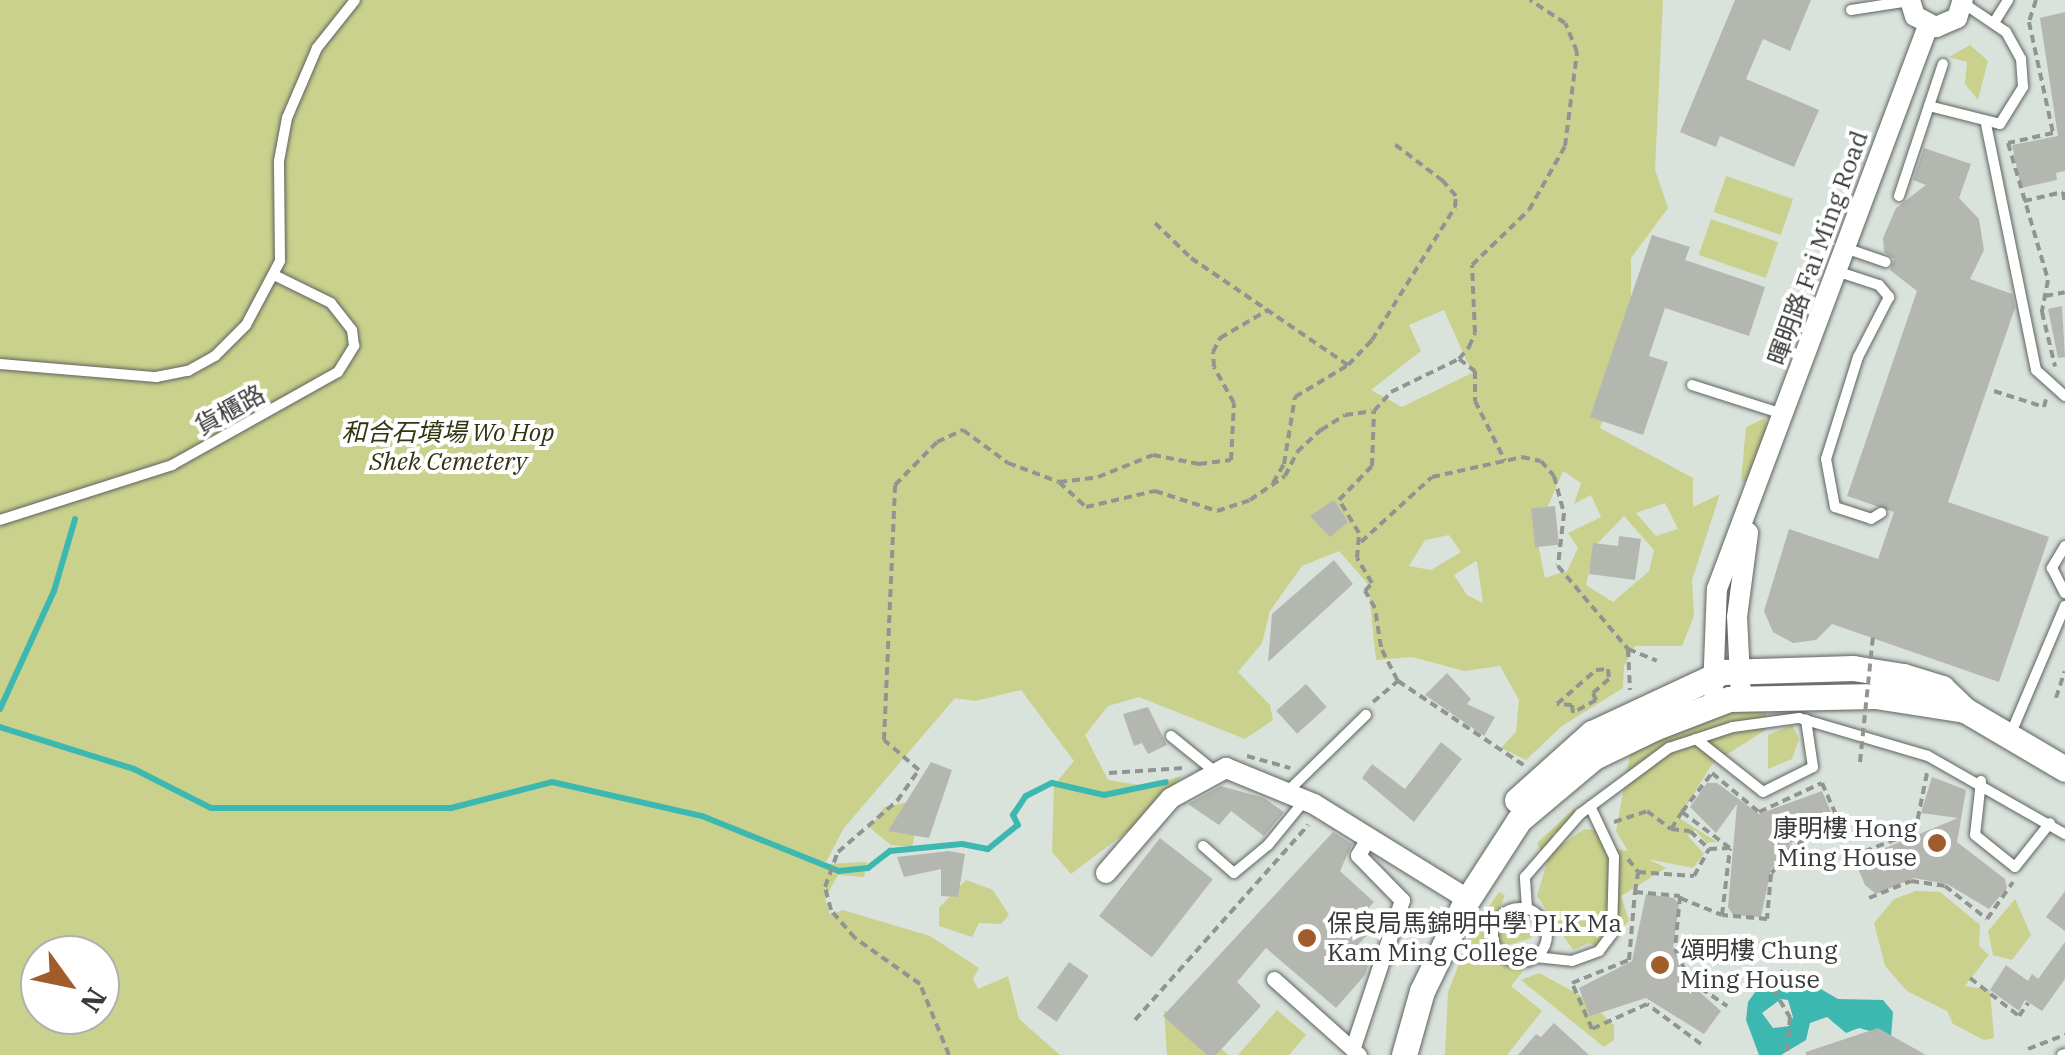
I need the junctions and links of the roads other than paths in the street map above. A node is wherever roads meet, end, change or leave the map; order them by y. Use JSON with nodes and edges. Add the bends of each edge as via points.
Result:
{"nodes":[{"id":1,"x":355,"y":0,"type":"edge"},
{"id":2,"x":2008,"y":0,"type":"edge"},
{"id":3,"x":1910,"y":1,"type":"edge"},
{"id":4,"x":1963,"y":2,"type":"edge"},
{"id":5,"x":1851,"y":10,"type":"dead end"},
{"id":6,"x":1996,"y":21,"type":"junction"},
{"id":7,"x":1928,"y":26,"type":"junction"},
{"id":8,"x":1943,"y":64,"type":"dead end"},
{"id":9,"x":1929,"y":106,"type":"junction"},
{"id":10,"x":1986,"y":124,"type":"junction"},
{"id":11,"x":1899,"y":196,"type":"dead end"},
{"id":12,"x":1844,"y":248,"type":"junction"},
{"id":13,"x":1886,"y":262,"type":"dead end"},
{"id":14,"x":1836,"y":271,"type":"junction"},
{"id":15,"x":274,"y":274,"type":"junction"},
{"id":16,"x":0,"y":364,"type":"edge"},
{"id":17,"x":1692,"y":385,"type":"dead end"},
{"id":18,"x":2065,"y":396,"type":"edge"},
{"id":19,"x":1784,"y":414,"type":"junction"},
{"id":20,"x":1756,"y":487,"type":"junction"},
{"id":21,"x":1880,"y":512,"type":"dead end"},
{"id":22,"x":0,"y":520,"type":"edge"},
{"id":23,"x":2065,"y":546,"type":"edge"},
{"id":24,"x":2065,"y":592,"type":"edge"},
{"id":25,"x":2065,"y":606,"type":"edge"},
{"id":26,"x":1739,"y":670,"type":"junction"},
{"id":27,"x":1713,"y":675,"type":"junction"},
{"id":28,"x":1742,"y":698,"type":"junction"},
{"id":29,"x":1713,"y":703,"type":"junction"},
{"id":30,"x":1965,"y":710,"type":"junction"},
{"id":31,"x":1364,"y":713,"type":"road end"},
{"id":32,"x":1806,"y":720,"type":"junction"},
{"id":33,"x":2012,"y":733,"type":"junction"},
{"id":34,"x":1171,"y":736,"type":"dead end"},
{"id":35,"x":1696,"y":739,"type":"junction"},
{"id":36,"x":2065,"y":769,"type":"edge"},
{"id":37,"x":1214,"y":772,"type":"junction"},
{"id":38,"x":1981,"y":780,"type":"junction"},
{"id":39,"x":1297,"y":795,"type":"junction"},
{"id":40,"x":1590,"y":806,"type":"junction"},
{"id":41,"x":2050,"y":823,"type":"junction"},
{"id":42,"x":2065,"y":834,"type":"edge"},
{"id":43,"x":1369,"y":837,"type":"junction"},
{"id":44,"x":1203,"y":846,"type":"dead end"},
{"id":45,"x":1106,"y":873,"type":"dead end"},
{"id":46,"x":1461,"y":895,"type":"junction"},
{"id":47,"x":1527,"y":908,"type":"junction"},
{"id":48,"x":1535,"y":957,"type":"junction"},
{"id":49,"x":1274,"y":979,"type":"dead end"},
{"id":50,"x":1356,"y":1049,"type":"edge"},
{"id":51,"x":1401,"y":1055,"type":"edge"}],
"edges":[{"from":1,"to":15,"type":"lane","via":[[317,48],[286,118]]},
{"from":2,"to":6,"type":"lane"},
{"from":3,"to":5,"type":"lane"},
{"from":3,"to":7,"type":"street"},
{"from":4,"to":6,"type":"lane"},
{"from":4,"to":7,"type":"street","via":[[1951,23]]},
{"from":6,"to":10,"type":"lane","via":[[2021,58],[2024,87],[2006,120]]},
{"from":7,"to":12,"type":"street","name":"暉明路 Fai Ming Road"},
{"from":8,"to":9,"type":"lane"},
{"from":9,"to":10,"type":"lane"},
{"from":9,"to":11,"type":"lane"},
{"from":10,"to":18,"type":"lane","via":[[2036,370]]},
{"from":12,"to":13,"type":"lane"},
{"from":12,"to":14,"type":"street","name":"暉明路 Fai Ming Road"},
{"from":14,"to":19,"type":"street","name":"暉明路 Fai Ming Road"},
{"from":14,"to":21,"type":"lane","via":[[1879,285],[1890,297],[1858,357],[1826,459],[1836,507],[1872,519]]},
{"from":15,"to":16,"type":"lane","via":[[246,325],[188,371],[156,376]]},
{"from":15,"to":22,"type":"lane","name":"貨櫃路","via":[[332,304],[344,318],[354,346],[338,372],[172,466]]},
{"from":17,"to":19,"type":"lane"},
{"from":19,"to":20,"type":"street","name":"暉明路 Fai Ming Road"},
{"from":20,"to":26,"type":"street","name":"暉明路 Fai Ming Road","via":[[1737,617]]},
{"from":20,"to":27,"type":"street","name":"暉明路 Fai Ming Road","via":[[1717,590]]},
{"from":23,"to":24,"type":"lane","via":[[2052,568]]},
{"from":25,"to":33,"type":"lane"},
{"from":26,"to":27,"type":"street"},
{"from":26,"to":28,"type":"street","name":"暉明路 Fai Ming Road"},
{"from":26,"to":30,"type":"street","via":[[1853,668],[1903,676],[1942,688]]},
{"from":27,"to":29,"type":"street","name":"暉明路 Fai Ming Road"},
{"from":27,"to":46,"type":"street","via":[[1626,714],[1550,766],[1490,836]]},
{"from":28,"to":29,"type":"street"},
{"from":28,"to":30,"type":"street","via":[[1833,693]]},
{"from":29,"to":46,"type":"street","via":[[1594,757],[1566,778],[1519,820]]},
{"from":30,"to":33,"type":"street"},
{"from":31,"to":39,"type":"lane"},
{"from":32,"to":35,"type":"lane","via":[[1733,727]]},
{"from":32,"to":35,"type":"lane","via":[[1813,767],[1763,792]]},
{"from":32,"to":38,"type":"lane","via":[[1928,756]]},
{"from":33,"to":36,"type":"street"},
{"from":34,"to":37,"type":"lane"},
{"from":35,"to":40,"type":"lane","via":[[1658,755]]},
{"from":37,"to":39,"type":"street","via":[[1248,772]]},
{"from":37,"to":45,"type":"street","via":[[1171,798]]},
{"from":38,"to":41,"type":"lane"},
{"from":38,"to":41,"type":"lane","via":[[1974,835],[2016,867]]},
{"from":39,"to":43,"type":"street"},
{"from":39,"to":44,"type":"lane","via":[[1268,846],[1234,872]]},
{"from":40,"to":47,"type":"lane","via":[[1525,877]]},
{"from":40,"to":48,"type":"lane","via":[[1614,857],[1612,934],[1599,951],[1572,961]]},
{"from":41,"to":42,"type":"lane"},
{"from":43,"to":46,"type":"street"},
{"from":43,"to":50,"type":"street","via":[[1358,854],[1402,900]]},
{"from":46,"to":51,"type":"street"},
{"from":47,"to":48,"type":"lane","via":[[1546,927],[1545,946]]},
{"from":47,"to":48,"type":"lane","via":[[1502,913],[1492,937],[1505,958]]},
{"from":49,"to":50,"type":"street"}]}
